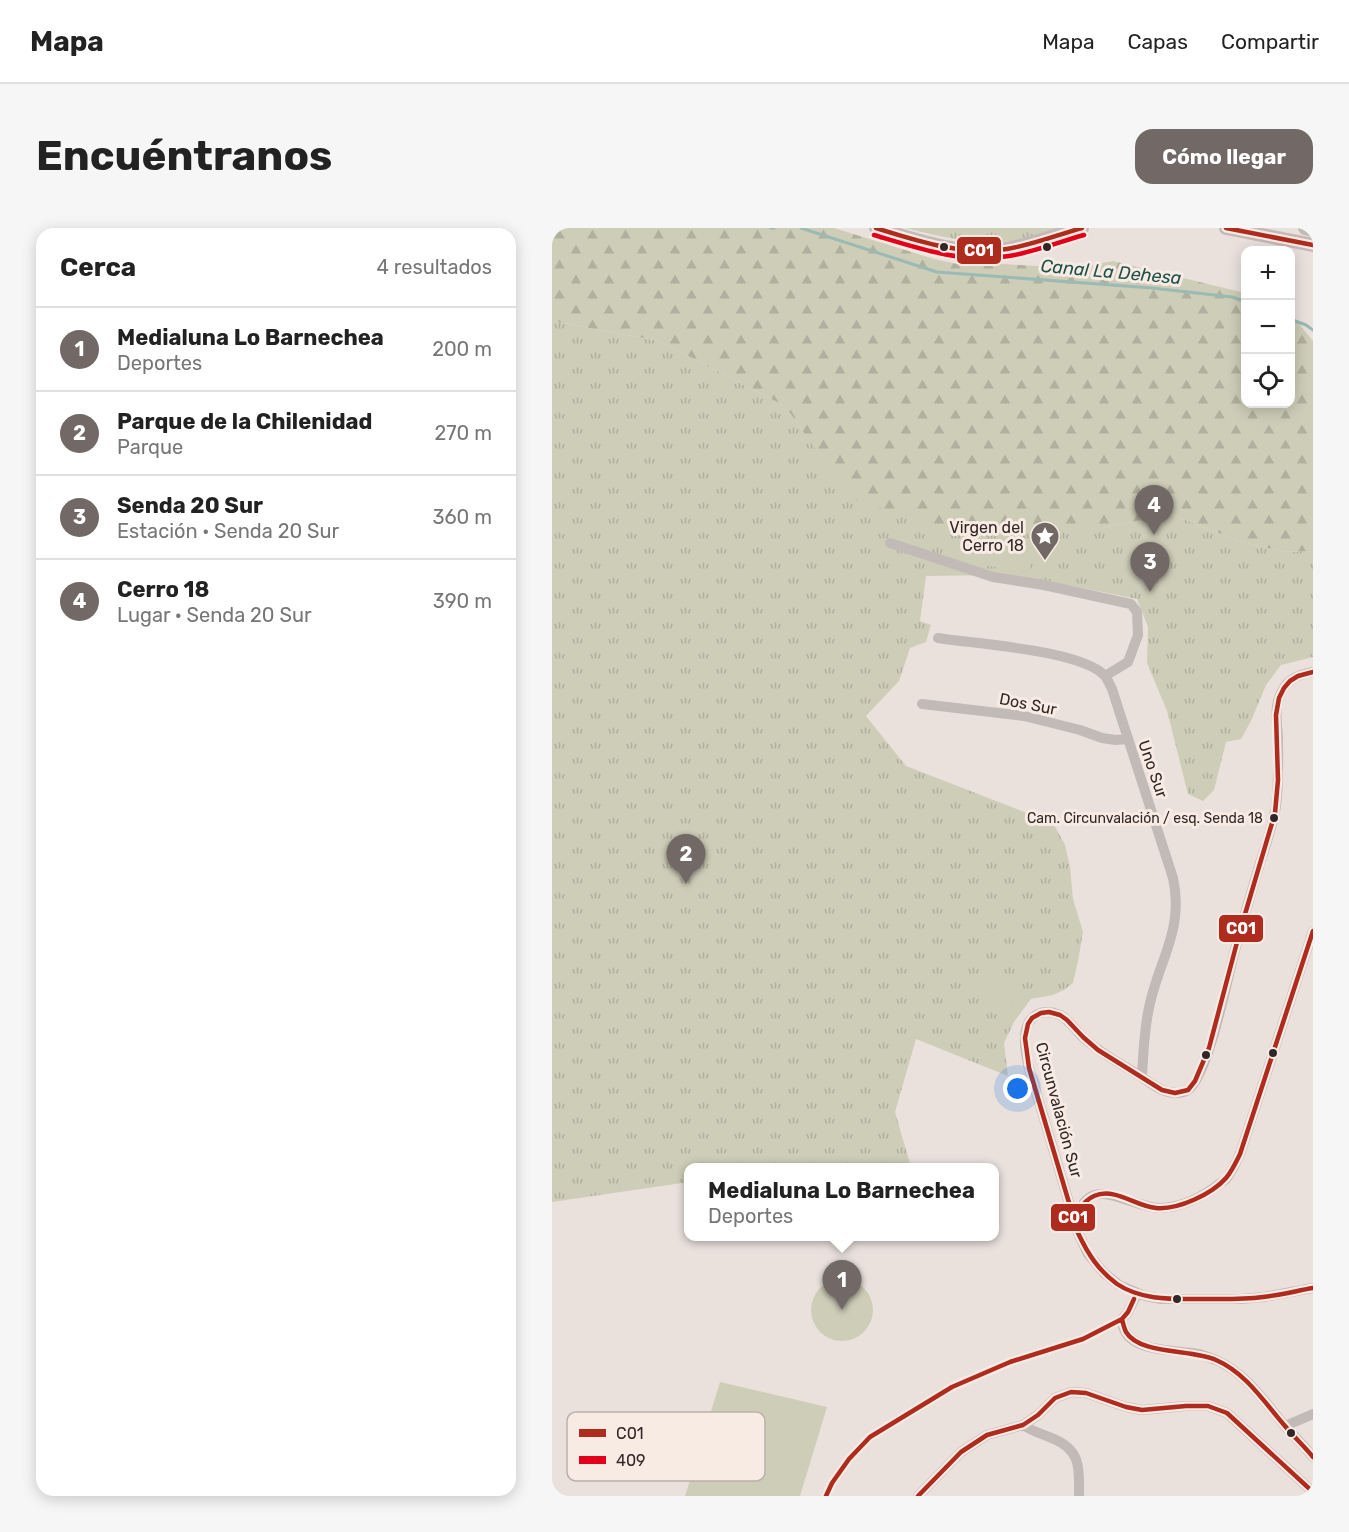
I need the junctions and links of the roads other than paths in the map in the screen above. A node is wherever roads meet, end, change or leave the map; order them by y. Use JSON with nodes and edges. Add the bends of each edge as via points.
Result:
{"nodes":[{"id":1,"x":876,"y":228,"type":"edge"},
{"id":2,"x":1082,"y":228,"type":"edge"},
{"id":3,"x":1228,"y":228,"type":"edge"},
{"id":4,"x":1305,"y":228,"type":"edge"},
{"id":5,"x":1313,"y":230,"type":"edge"},
{"id":6,"x":1313,"y":245,"type":"edge"},
{"id":7,"x":890,"y":543,"type":"dead end"},
{"id":8,"x":938,"y":638,"type":"dead end"},
{"id":9,"x":1313,"y":672,"type":"edge"},
{"id":10,"x":1105,"y":676,"type":"junction"},
{"id":11,"x":922,"y":704,"type":"dead end"},
{"id":12,"x":1127,"y":739,"type":"junction"},
{"id":13,"x":1313,"y":931,"type":"edge"},
{"id":14,"x":1142,"y":1077,"type":"junction"},
{"id":15,"x":1076,"y":1226,"type":"junction"},
{"id":16,"x":1313,"y":1288,"type":"edge"},
{"id":17,"x":1137,"y":1294,"type":"junction"},
{"id":18,"x":1313,"y":1414,"type":"edge"},
{"id":19,"x":1023,"y":1425,"type":"junction"},
{"id":20,"x":1285,"y":1426,"type":"junction"},
{"id":21,"x":1313,"y":1457,"type":"edge"},
{"id":22,"x":1313,"y":1492,"type":"edge"},
{"id":23,"x":918,"y":1496,"type":"edge"},
{"id":24,"x":1079,"y":1496,"type":"edge"}],
"edges":[{"from":1,"to":2,"type":"street","via":[[950,249],[981,251],[1017,247]]},
{"from":3,"to":6,"type":"street"},
{"from":4,"to":5,"type":"street"},
{"from":7,"to":10,"type":"street","via":[[993,577],[1131,604],[1137,612],[1138,635],[1128,662]]},
{"from":8,"to":10,"type":"street","via":[[1070,658]]},
{"from":9,"to":14,"type":"street","name":"Circunvalación Sur","via":[[1298,675],[1280,695],[1275,808],[1200,1073],[1187,1091],[1180,1093],[1159,1089]]},
{"from":10,"to":12,"type":"street","name":"Uno Sur"},
{"from":11,"to":12,"type":"street","name":"Dos Sur","via":[[1024,716],[1102,738]]},
{"from":12,"to":14,"type":"street","name":"Uno Sur","via":[[1176,895],[1173,933],[1148,1012]]},
{"from":13,"to":15,"type":"street","name":"Circunvalación Sur","via":[[1240,1154],[1226,1179],[1188,1203],[1172,1207],[1152,1207],[1112,1194],[1097,1195],[1084,1203]]},
{"from":14,"to":15,"type":"street","name":"Circunvalación Sur","via":[[1092,1045],[1061,1016],[1043,1012],[1028,1024],[1027,1059]]},
{"from":15,"to":17,"type":"street","via":[[1084,1248],[1098,1267]]},
{"from":16,"to":17,"type":"street","via":[[1241,1299],[1161,1299]]},
{"from":17,"to":20,"type":"street","via":[[1122,1320],[1122,1328],[1131,1340],[1217,1360],[1261,1395]]},
{"from":18,"to":20,"type":"street"},
{"from":19,"to":22,"type":"street","via":[[1055,1398],[1071,1392],[1142,1410],[1208,1406],[1227,1413]]},
{"from":19,"to":23,"type":"street","via":[[987,1435],[961,1452]]},
{"from":19,"to":24,"type":"street","via":[[1061,1442],[1074,1453],[1080,1470]]},
{"from":20,"to":21,"type":"street"}]}
